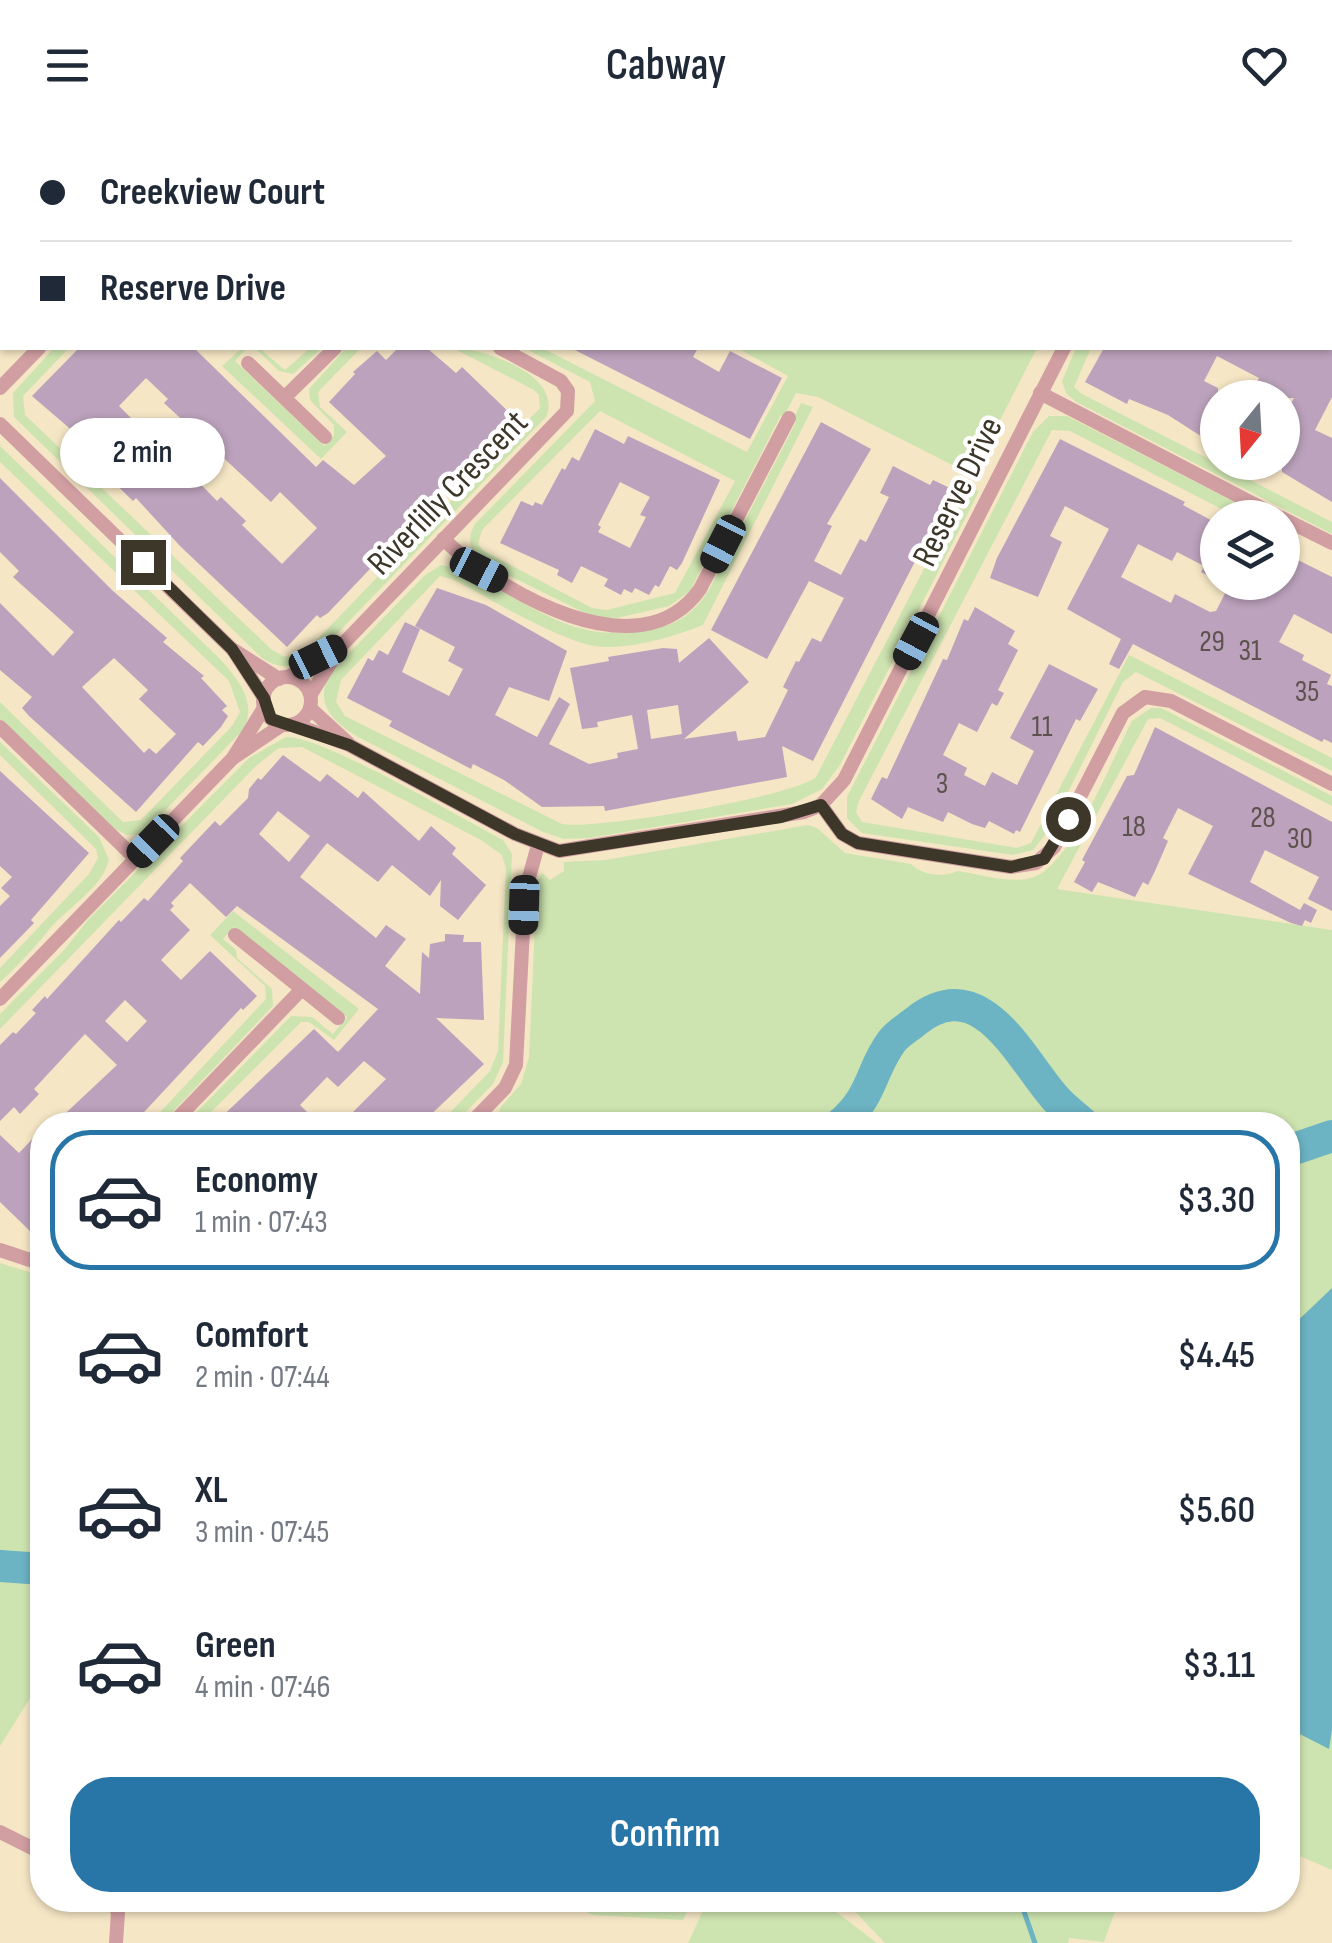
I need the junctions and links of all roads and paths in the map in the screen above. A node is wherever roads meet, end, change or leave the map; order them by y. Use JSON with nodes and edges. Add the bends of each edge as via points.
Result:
{"nodes":[{"id":1,"x":37,"y":350,"type":"edge"},
{"id":2,"x":333,"y":350,"type":"edge"},
{"id":3,"x":504,"y":350,"type":"edge"},
{"id":4,"x":1063,"y":350,"type":"edge"},
{"id":5,"x":248,"y":362,"type":"dead end"},
{"id":6,"x":0,"y":388,"type":"edge"},
{"id":7,"x":1040,"y":393,"type":"junction"},
{"id":8,"x":285,"y":397,"type":"junction"},
{"id":9,"x":789,"y":418,"type":"dead end"},
{"id":10,"x":0,"y":424,"type":"edge"},
{"id":11,"x":325,"y":437,"type":"dead end"},
{"id":12,"x":1247,"y":500,"type":"edge"},
{"id":13,"x":1300,"y":527,"type":"edge"},
{"id":14,"x":443,"y":539,"type":"junction"},
{"id":15,"x":1332,"y":544,"type":"edge"},
{"id":16,"x":341,"y":646,"type":"junction"},
{"id":17,"x":232,"y":649,"type":"junction"},
{"id":18,"x":284,"y":678,"type":"junction"},
{"id":19,"x":311,"y":702,"type":"junction"},
{"id":20,"x":264,"y":703,"type":"junction"},
{"id":21,"x":288,"y":725,"type":"junction"},
{"id":22,"x":0,"y":727,"type":"edge"},
{"id":23,"x":349,"y":745,"type":"junction"},
{"id":24,"x":233,"y":758,"type":"junction"},
{"id":25,"x":1332,"y":784,"type":"edge"},
{"id":26,"x":821,"y":805,"type":"junction"},
{"id":27,"x":538,"y":845,"type":"junction"},
{"id":28,"x":136,"y":859,"type":"junction"},
{"id":29,"x":235,"y":935,"type":"dead end"},
{"id":30,"x":302,"y":989,"type":"junction"},
{"id":31,"x":0,"y":999,"type":"edge"},
{"id":32,"x":338,"y":1018,"type":"dead end"},
{"id":33,"x":184,"y":1112,"type":"edge"},
{"id":34,"x":482,"y":1112,"type":"edge"},
{"id":35,"x":0,"y":1250,"type":"edge"},
{"id":36,"x":30,"y":1260,"type":"edge"},
{"id":37,"x":0,"y":1832,"type":"edge"},
{"id":38,"x":30,"y":1847,"type":"edge"},
{"id":39,"x":118,"y":1912,"type":"edge"},
{"id":40,"x":116,"y":1943,"type":"edge"}],
"edges":[{"from":1,"to":6,"type":"street"},
{"from":2,"to":8,"type":"street"},
{"from":3,"to":14,"type":"street","name":"Riverlilly Crescent","via":[[562,381],[567,411]]},
{"from":4,"to":7,"type":"street","name":"Reserve Drive"},
{"from":5,"to":8,"type":"street"},
{"from":7,"to":12,"type":"street"},
{"from":7,"to":26,"type":"street","name":"Reserve Drive","via":[[844,780]]},
{"from":8,"to":11,"type":"street"},
{"from":9,"to":14,"type":"street","via":[[700,589],[666,618],[608,626],[574,619],[479,570]]},
{"from":10,"to":17,"type":"street"},
{"from":13,"to":15,"type":"street"},
{"from":14,"to":16,"type":"street","name":"Riverlilly Crescent"},
{"from":16,"to":18,"type":"street","name":"Riverlilly Crescent"},
{"from":16,"to":19,"type":"street","name":"Riverlilly Crescent"},
{"from":17,"to":18,"type":"street"},
{"from":17,"to":20,"type":"street"},
{"from":18,"to":19,"type":"street","via":[[302,682]]},
{"from":18,"to":20,"type":"street","via":[[268,686]]},
{"from":19,"to":21,"type":"street"},
{"from":19,"to":23,"type":"street"},
{"from":20,"to":21,"type":"street","via":[[271,719]]},
{"from":20,"to":24,"type":"street"},
{"from":21,"to":23,"type":"street"},
{"from":21,"to":24,"type":"street"},
{"from":22,"to":28,"type":"street"},
{"from":23,"to":27,"type":"street"},
{"from":24,"to":28,"type":"street"},
{"from":25,"to":26,"type":"street","via":[[1171,701],[1145,697],[1124,713],[1054,847],[1036,863],[1011,867],[858,843],[842,834]]},
{"from":26,"to":27,"type":"street","via":[[589,849]]},
{"from":27,"to":34,"type":"street","via":[[525,892],[516,1065]]},
{"from":28,"to":31,"type":"street"},
{"from":29,"to":30,"type":"street"},
{"from":30,"to":32,"type":"street"},
{"from":30,"to":33,"type":"street"},
{"from":35,"to":36,"type":"street"},
{"from":37,"to":38,"type":"street"},
{"from":39,"to":40,"type":"street"}]}
